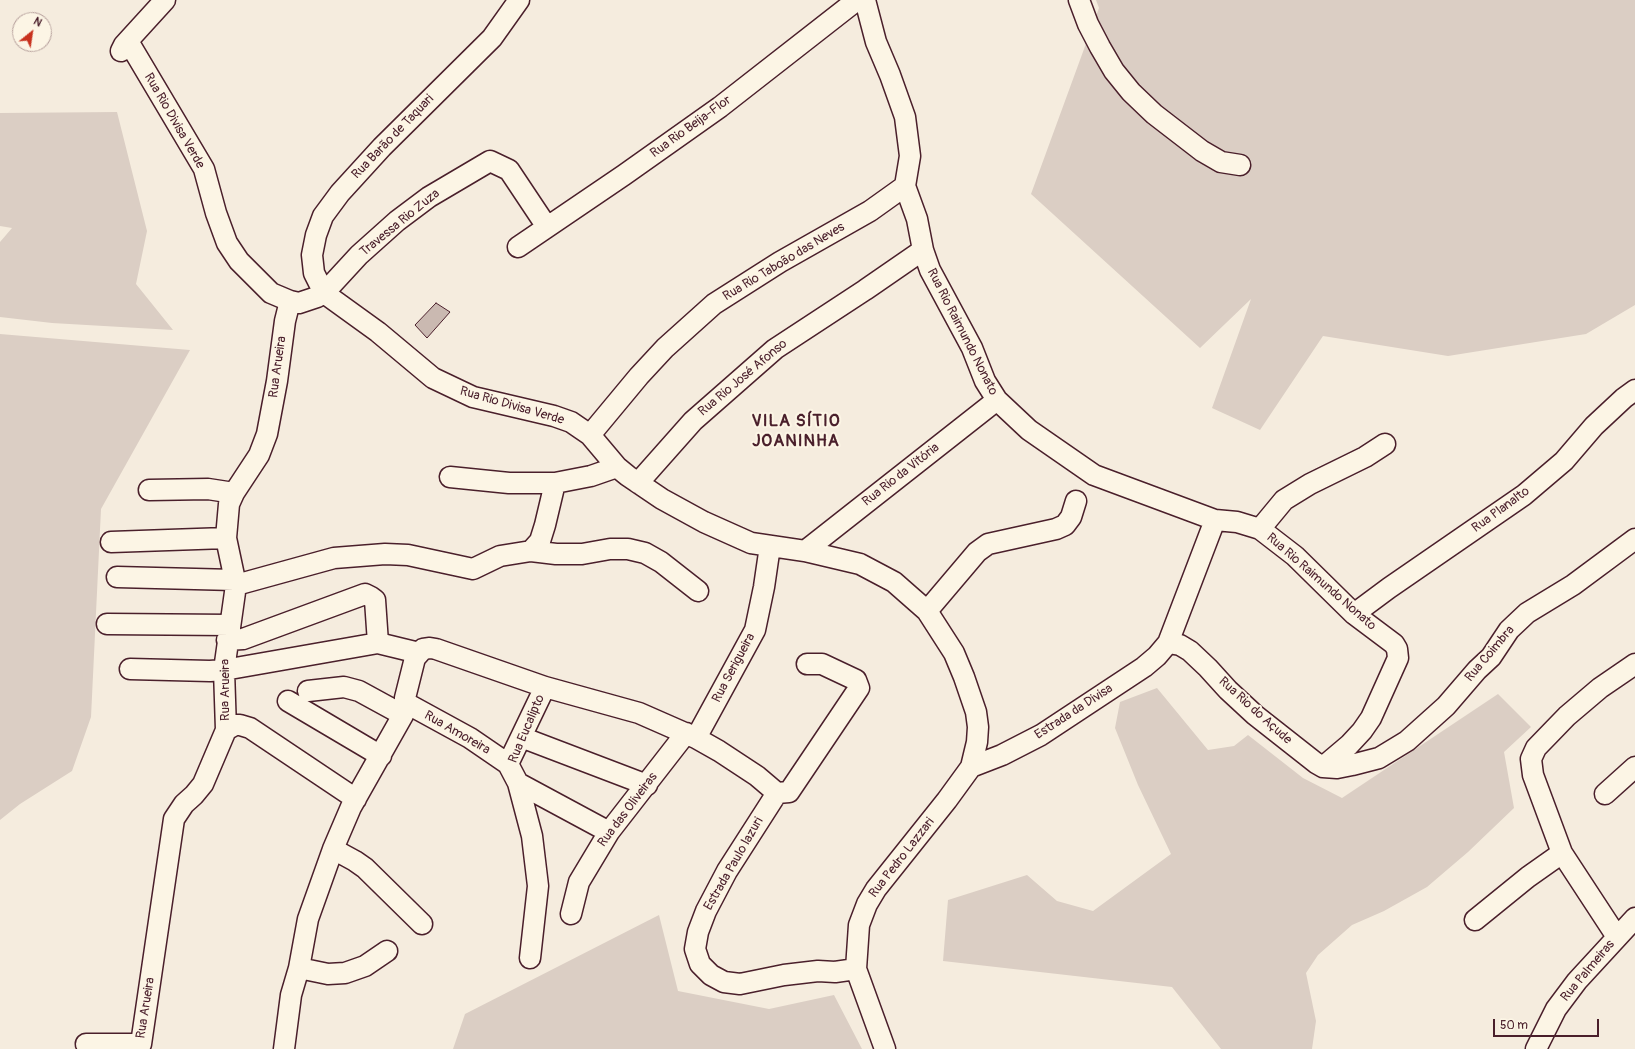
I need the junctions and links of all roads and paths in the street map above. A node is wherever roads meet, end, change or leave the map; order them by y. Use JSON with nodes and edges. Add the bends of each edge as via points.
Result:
{"nodes":[{"id":1,"x":164,"y":0,"type":"edge"},
{"id":2,"x":519,"y":0,"type":"edge"},
{"id":3,"x":857,"y":0,"type":"edge"},
{"id":4,"x":865,"y":0,"type":"edge"},
{"id":5,"x":1079,"y":0,"type":"edge"},
{"id":6,"x":1240,"y":165,"type":"dead end"},
{"id":7,"x":905,"y":186,"type":"junction"},
{"id":8,"x":547,"y":227,"type":"junction"},
{"id":9,"x":518,"y":247,"type":"dead end"},
{"id":10,"x":923,"y":250,"type":"junction"},
{"id":11,"x":324,"y":293,"type":"junction"},
{"id":12,"x":290,"y":301,"type":"junction"},
{"id":13,"x":1635,"y":390,"type":"edge"},
{"id":14,"x":997,"y":400,"type":"junction"},
{"id":15,"x":590,"y":435,"type":"junction"},
{"id":16,"x":1385,"y":444,"type":"dead end"},
{"id":17,"x":617,"y":467,"type":"junction"},
{"id":18,"x":450,"y":477,"type":"dead end"},
{"id":19,"x":555,"y":483,"type":"junction"},
{"id":20,"x":638,"y":483,"type":"junction"},
{"id":21,"x":149,"y":490,"type":"dead end"},
{"id":22,"x":234,"y":493,"type":"junction"},
{"id":23,"x":1076,"y":501,"type":"dead end"},
{"id":24,"x":1215,"y":520,"type":"junction"},
{"id":25,"x":1260,"y":529,"type":"junction"},
{"id":26,"x":226,"y":538,"type":"junction"},
{"id":27,"x":1635,"y":538,"type":"edge"},
{"id":28,"x":112,"y":542,"type":"dead end"},
{"id":29,"x":770,"y":546,"type":"junction"},
{"id":30,"x":531,"y":551,"type":"junction"},
{"id":31,"x":805,"y":551,"type":"junction"},
{"id":32,"x":117,"y":577,"type":"dead end"},
{"id":33,"x":235,"y":582,"type":"junction"},
{"id":34,"x":698,"y":592,"type":"dead end"},
{"id":35,"x":927,"y":611,"type":"junction"},
{"id":36,"x":1354,"y":614,"type":"junction"},
{"id":37,"x":107,"y":624,"type":"dead end"},
{"id":38,"x":228,"y":633,"type":"junction"},
{"id":39,"x":378,"y":643,"type":"junction"},
{"id":40,"x":1168,"y":643,"type":"junction"},
{"id":41,"x":427,"y":651,"type":"junction"},
{"id":42,"x":807,"y":664,"type":"dead end"},
{"id":43,"x":1635,"y":664,"type":"edge"},
{"id":44,"x":130,"y":669,"type":"dead end"},
{"id":45,"x":224,"y":670,"type":"junction"},
{"id":46,"x":545,"y":687,"type":"junction"},
{"id":47,"x":308,"y":691,"type":"dead end"},
{"id":48,"x":288,"y":701,"type":"dead end"},
{"id":49,"x":405,"y":709,"type":"junction"},
{"id":50,"x":226,"y":730,"type":"junction"},
{"id":51,"x":691,"y":735,"type":"junction"},
{"id":52,"x":521,"y":737,"type":"junction"},
{"id":53,"x":381,"y":756,"type":"junction"},
{"id":54,"x":508,"y":764,"type":"junction"},
{"id":55,"x":971,"y":767,"type":"junction"},
{"id":56,"x":1324,"y":767,"type":"junction"},
{"id":57,"x":1635,"y":767,"type":"edge"},
{"id":58,"x":518,"y":783,"type":"junction"},
{"id":59,"x":647,"y":785,"type":"junction"},
{"id":60,"x":777,"y":793,"type":"junction"},
{"id":61,"x":1605,"y":794,"type":"dead end"},
{"id":62,"x":356,"y":799,"type":"junction"},
{"id":63,"x":609,"y":832,"type":"junction"},
{"id":64,"x":333,"y":850,"type":"junction"},
{"id":65,"x":1562,"y":853,"type":"junction"},
{"id":66,"x":571,"y":914,"type":"dead end"},
{"id":67,"x":1635,"y":918,"type":"edge"},
{"id":68,"x":1475,"y":920,"type":"dead end"},
{"id":69,"x":422,"y":924,"type":"dead end"},
{"id":70,"x":1617,"y":936,"type":"junction"},
{"id":71,"x":387,"y":951,"type":"dead end"},
{"id":72,"x":530,"y":958,"type":"dead end"},
{"id":73,"x":299,"y":968,"type":"junction"},
{"id":74,"x":856,"y":969,"type":"junction"},
{"id":75,"x":86,"y":1044,"type":"dead end"},
{"id":76,"x":284,"y":1049,"type":"edge"},
{"id":77,"x":886,"y":1049,"type":"edge"},
{"id":78,"x":1536,"y":1049,"type":"edge"}],
"edges":[{"from":1,"to":12,"type":"street","name":"Rua Rio Divisa Verde","via":[[124,47],[204,169],[227,243],[239,261],[271,293]]},
{"from":2,"to":11,"type":"street","name":"Rua Barão de Taquari","via":[[492,38],[382,147],[340,193],[323,216],[312,255],[314,273]]},
{"from":3,"to":8,"type":"street","name":"Rua Rio Beija-Flor","via":[[720,107]]},
{"from":4,"to":7,"type":"street","name":"Rua Rio Raimundo Nonato","via":[[876,42],[905,117],[910,156]]},
{"from":5,"to":6,"type":"street","via":[[1114,71],[1131,92],[1154,114],[1202,151],[1221,162]]},
{"from":7,"to":10,"type":"street","name":"Rua Rio Raimundo Nonato","via":[[917,219]]},
{"from":7,"to":15,"type":"street","name":"Rua Rio Taboão das Neves","via":[[870,211],[780,262],[714,304],[665,348]]},
{"from":8,"to":9,"type":"street","name":"Rua Rio Beija-Flor"},
{"from":8,"to":11,"type":"street","name":"Travessa Rio Zuza","via":[[509,170],[490,161],[429,197],[397,221],[359,255]]},
{"from":10,"to":14,"type":"street","name":"Rua Rio Raimundo Nonato","via":[[930,270]]},
{"from":10,"to":20,"type":"street","name":"Rua Rio José Afonso","via":[[775,348],[693,421]]},
{"from":11,"to":12,"type":"street","name":"Rua Rio Divisa Verde","via":[[317,298],[299,303]]},
{"from":11,"to":15,"type":"street","name":"Rua Rio Divisa Verde","via":[[378,332],[433,378],[449,387],[481,400],[554,416],[571,422]]},
{"from":12,"to":22,"type":"street","name":"Rua Arueira","via":[[267,434],[259,455]]},
{"from":13,"to":36,"type":"street","name":"Rua Planalto","via":[[1594,426],[1564,461],[1524,495]]},
{"from":14,"to":24,"type":"street","name":"Rua Rio Raimundo Nonato","via":[[1029,430],[1094,475]]},
{"from":14,"to":31,"type":"street","name":"Rua Rio da Vitória"},
{"from":15,"to":17,"type":"street","name":"Rua Rio Divisa Verde"},
{"from":16,"to":25,"type":"street","via":[[1284,500]]},
{"from":17,"to":19,"type":"street","via":[[584,478]]},
{"from":17,"to":20,"type":"street","name":"Rua Rio Divisa Verde"},
{"from":18,"to":19,"type":"street","via":[[509,483]]},
{"from":19,"to":30,"type":"street","via":[[540,541]]},
{"from":20,"to":29,"type":"street","name":"Rua Rio Divisa Verde","via":[[662,499],[727,533],[751,543]]},
{"from":21,"to":22,"type":"street","via":[[208,489]]},
{"from":22,"to":26,"type":"street","name":"Rua Arueira","via":[[229,504]]},
{"from":23,"to":35,"type":"street","via":[[1071,517],[1065,525],[988,544],[977,552]]},
{"from":24,"to":25,"type":"street","name":"Rua Rio Raimundo Nonato","via":[[1237,522]]},
{"from":24,"to":40,"type":"street"},
{"from":25,"to":36,"type":"street","name":"Rua Rio Raimundo Nonato","via":[[1295,556]]},
{"from":26,"to":28,"type":"street"},
{"from":26,"to":33,"type":"street","name":"Rua Arueira"},
{"from":27,"to":56,"type":"street","name":"Rua Coimbra","via":[[1572,585],[1527,613],[1509,630],[1491,657],[1446,706],[1407,741],[1380,758],[1336,768]]},
{"from":29,"to":31,"type":"street","name":"Rua Rio Divisa Verde"},
{"from":29,"to":51,"type":"street","name":"Rua Serigueira","via":[[755,630]]},
{"from":30,"to":33,"type":"street","via":[[500,556],[473,569],[408,555],[334,558]]},
{"from":30,"to":34,"type":"street","via":[[582,554],[628,549],[645,552]]},
{"from":31,"to":35,"type":"street","name":"Rua Rio Divisa Verde","via":[[860,564],[894,582]]},
{"from":32,"to":33,"type":"street"},
{"from":33,"to":38,"type":"street","name":"Rua Arueira"},
{"from":35,"to":55,"type":"street","name":"Rua Rio Divisa Verde","via":[[954,653],[976,712],[977,742]]},
{"from":36,"to":56,"type":"street","name":"Rua Rio Raimundo Nonato","via":[[1394,644],[1398,658],[1371,718],[1349,745]]},
{"from":37,"to":38,"type":"street"},
{"from":38,"to":39,"type":"street","via":[[243,639],[365,594],[376,600]]},
{"from":38,"to":45,"type":"street","name":"Rua Arueira"},
{"from":39,"to":41,"type":"street"},
{"from":39,"to":45,"type":"street"},
{"from":40,"to":55,"type":"street","name":"Estrada da Divisa","via":[[1144,667],[1041,735],[1002,756]]},
{"from":40,"to":56,"type":"street","name":"Rua Rio do Açude","via":[[1180,645],[1190,651],[1255,715]]},
{"from":41,"to":46,"type":"street"},
{"from":41,"to":49,"type":"street","via":[[415,658],[405,698]]},
{"from":42,"to":60,"type":"street","via":[[822,664],[856,680],[859,688],[789,792]]},
{"from":43,"to":65,"type":"street","via":[[1566,716],[1536,748],[1531,759],[1536,784]]},
{"from":44,"to":45,"type":"street"},
{"from":45,"to":50,"type":"street","name":"Rua Arueira"},
{"from":46,"to":51,"type":"street","via":[[639,713]]},
{"from":46,"to":52,"type":"street","name":"Rua Eucalipto"},
{"from":47,"to":49,"type":"street","name":"Rua Amoreira","via":[[344,687]]},
{"from":48,"to":53,"type":"street"},
{"from":49,"to":53,"type":"street"},
{"from":49,"to":54,"type":"street","name":"Rua Amoreira","via":[[470,738]]},
{"from":50,"to":62,"type":"street","via":[[235,725],[250,728]]},
{"from":50,"to":75,"type":"street","name":"Rua Arueira","via":[[204,784],[184,804],[174,819],[141,1044]]},
{"from":51,"to":59,"type":"street","name":"Rua das Oliveiras"},
{"from":51,"to":60,"type":"street","via":[[757,776]]},
{"from":52,"to":54,"type":"street","name":"Rua Eucalipto"},
{"from":52,"to":59,"type":"street"},
{"from":53,"to":62,"type":"street"},
{"from":54,"to":58,"type":"street","name":"Rua Eucalipto"},
{"from":55,"to":74,"type":"street","name":"Rua Pedro Lazzari","via":[[867,904],[859,925]]},
{"from":57,"to":61,"type":"street"},
{"from":58,"to":63,"type":"street"},
{"from":58,"to":72,"type":"street","name":"Rua Eucalipto","via":[[532,836],[538,886]]},
{"from":59,"to":63,"type":"street","name":"Rua das Oliveiras"},
{"from":60,"to":74,"type":"street","name":"Estrada Paulo lazuri","via":[[727,871],[706,911],[695,949],[700,964],[710,975],[724,982],[740,984],[784,975]]},
{"from":62,"to":64,"type":"street"},
{"from":63,"to":66,"type":"street","name":"Rua das Oliveiras","via":[[579,882]]},
{"from":64,"to":69,"type":"street","via":[[365,868]]},
{"from":64,"to":73,"type":"street","via":[[308,919]]},
{"from":65,"to":68,"type":"street"},
{"from":65,"to":70,"type":"street"},
{"from":67,"to":70,"type":"street","name":"Rua Palmeiras"},
{"from":70,"to":78,"type":"street","name":"Rua Palmeiras","via":[[1556,1009]]},
{"from":71,"to":73,"type":"street","via":[[365,966],[345,972],[328,974]]},
{"from":73,"to":76,"type":"street","via":[[291,995]]},
{"from":74,"to":77,"type":"street","name":"Rua Pedro Lazzari"}]}
